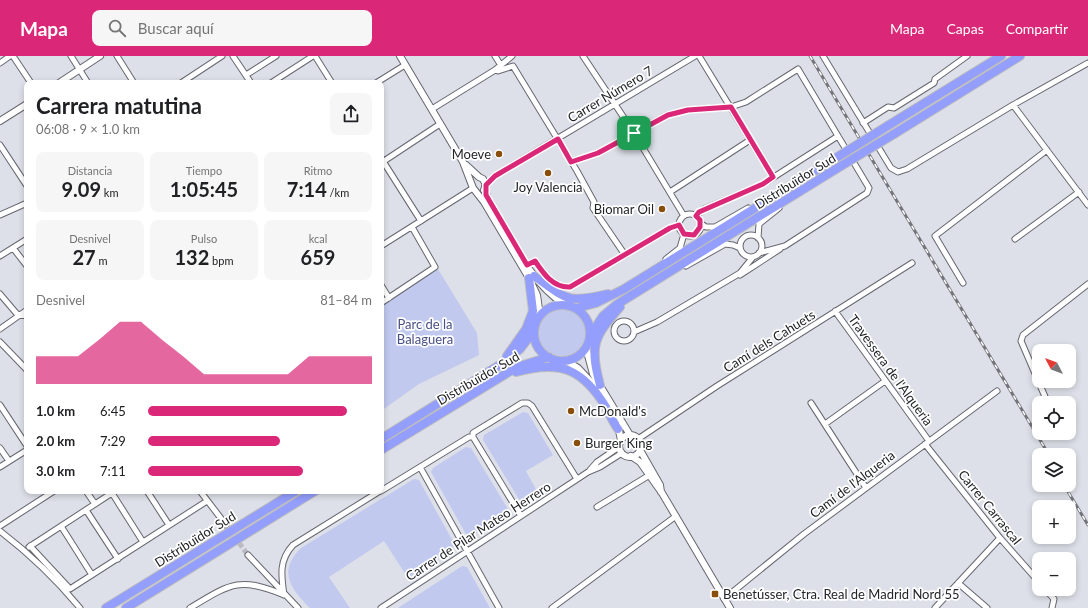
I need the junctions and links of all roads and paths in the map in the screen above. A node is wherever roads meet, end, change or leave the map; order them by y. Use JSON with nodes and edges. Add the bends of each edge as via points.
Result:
{"nodes":[{"id":1,"x":11,"y":56,"type":"edge"},
{"id":2,"x":71,"y":56,"type":"edge"},
{"id":3,"x":100,"y":56,"type":"edge"},
{"id":4,"x":117,"y":56,"type":"edge"},
{"id":5,"x":222,"y":56,"type":"edge"},
{"id":6,"x":234,"y":56,"type":"edge"},
{"id":7,"x":276,"y":56,"type":"edge"},
{"id":8,"x":314,"y":56,"type":"edge"},
{"id":9,"x":400,"y":56,"type":"edge"},
{"id":10,"x":495,"y":56,"type":"edge"},
{"id":11,"x":512,"y":56,"type":"edge"},
{"id":12,"x":583,"y":56,"type":"edge"},
{"id":13,"x":695,"y":56,"type":"edge"},
{"id":14,"x":699,"y":56,"type":"edge"},
{"id":15,"x":823,"y":56,"type":"edge"},
{"id":16,"x":967,"y":56,"type":"edge"},
{"id":17,"x":1002,"y":56,"type":"edge"},
{"id":18,"x":1020,"y":56,"type":"edge"},
{"id":19,"x":0,"y":63,"type":"edge"},
{"id":20,"x":1088,"y":63,"type":"edge"},
{"id":21,"x":500,"y":64,"type":"junction"},
{"id":22,"x":405,"y":65,"type":"junction"},
{"id":23,"x":80,"y":69,"type":"junction"},
{"id":24,"x":495,"y":70,"type":"junction"},
{"id":25,"x":246,"y":75,"type":"junction"},
{"id":26,"x":29,"y":80,"type":"edge"},
{"id":27,"x":64,"y":80,"type":"edge"},
{"id":28,"x":86,"y":80,"type":"edge"},
{"id":29,"x":132,"y":80,"type":"edge"},
{"id":30,"x":185,"y":80,"type":"edge"},
{"id":31,"x":249,"y":80,"type":"edge"},
{"id":32,"x":276,"y":80,"type":"edge"},
{"id":33,"x":330,"y":80,"type":"edge"},
{"id":34,"x":381,"y":80,"type":"edge"},
{"id":35,"x":616,"y":104,"type":"junction"},
{"id":36,"x":1013,"y":105,"type":"junction"},
{"id":37,"x":24,"y":106,"type":"edge"},
{"id":38,"x":731,"y":107,"type":"junction"},
{"id":39,"x":432,"y":109,"type":"junction"},
{"id":40,"x":0,"y":121,"type":"edge"},
{"id":41,"x":863,"y":123,"type":"junction"},
{"id":42,"x":440,"y":124,"type":"junction"},
{"id":43,"x":634,"y":133,"type":"junction"},
{"id":44,"x":838,"y":136,"type":"junction"},
{"id":45,"x":558,"y":139,"type":"junction"},
{"id":46,"x":750,"y":140,"type":"junction"},
{"id":47,"x":0,"y":145,"type":"edge"},
{"id":48,"x":1048,"y":150,"type":"junction"},
{"id":49,"x":384,"y":160,"type":"edge"},
{"id":50,"x":463,"y":162,"type":"junction"},
{"id":51,"x":571,"y":162,"type":"junction"},
{"id":52,"x":384,"y":164,"type":"edge"},
{"id":53,"x":495,"y":176,"type":"junction"},
{"id":54,"x":773,"y":177,"type":"junction"},
{"id":55,"x":481,"y":178,"type":"junction"},
{"id":56,"x":24,"y":181,"type":"edge"},
{"id":57,"x":485,"y":186,"type":"junction"},
{"id":58,"x":474,"y":188,"type":"junction"},
{"id":59,"x":783,"y":191,"type":"junction"},
{"id":60,"x":670,"y":192,"type":"junction"},
{"id":61,"x":1079,"y":192,"type":"junction"},
{"id":62,"x":795,"y":194,"type":"junction"},
{"id":63,"x":24,"y":204,"type":"edge"},
{"id":64,"x":1088,"y":205,"type":"edge"},
{"id":65,"x":0,"y":215,"type":"edge"},
{"id":66,"x":684,"y":216,"type":"junction"},
{"id":67,"x":696,"y":216,"type":"junction"},
{"id":68,"x":421,"y":221,"type":"junction"},
{"id":69,"x":700,"y":223,"type":"junction"},
{"id":70,"x":679,"y":225,"type":"junction"},
{"id":71,"x":412,"y":227,"type":"junction"},
{"id":72,"x":684,"y":234,"type":"junction"},
{"id":73,"x":758,"y":238,"type":"junction"},
{"id":74,"x":1015,"y":239,"type":"dead end"},
{"id":75,"x":24,"y":241,"type":"edge"},
{"id":76,"x":384,"y":244,"type":"edge"},
{"id":77,"x":762,"y":244,"type":"junction"},
{"id":78,"x":785,"y":246,"type":"junction"},
{"id":79,"x":13,"y":248,"type":"junction"},
{"id":80,"x":740,"y":248,"type":"junction"},
{"id":81,"x":773,"y":249,"type":"junction"},
{"id":82,"x":759,"y":253,"type":"junction"},
{"id":83,"x":744,"y":254,"type":"junction"},
{"id":84,"x":625,"y":255,"type":"junction"},
{"id":85,"x":0,"y":256,"type":"edge"},
{"id":86,"x":753,"y":257,"type":"junction"},
{"id":87,"x":24,"y":262,"type":"edge"},
{"id":88,"x":912,"y":263,"type":"dead end"},
{"id":89,"x":527,"y":265,"type":"junction"},
{"id":90,"x":743,"y":269,"type":"junction"},
{"id":91,"x":655,"y":270,"type":"junction"},
{"id":92,"x":667,"y":275,"type":"junction"},
{"id":93,"x":532,"y":277,"type":"junction"},
{"id":94,"x":730,"y":279,"type":"junction"},
{"id":95,"x":963,"y":283,"type":"dead end"},
{"id":96,"x":1088,"y":284,"type":"edge"},
{"id":97,"x":624,"y":289,"type":"junction"},
{"id":98,"x":384,"y":290,"type":"edge"},
{"id":99,"x":0,"y":294,"type":"edge"},
{"id":100,"x":629,"y":297,"type":"junction"},
{"id":101,"x":389,"y":298,"type":"junction"},
{"id":102,"x":384,"y":301,"type":"edge"},
{"id":103,"x":565,"y":304,"type":"junction"},
{"id":104,"x":577,"y":308,"type":"junction"},
{"id":105,"x":835,"y":311,"type":"junction"},
{"id":106,"x":24,"y":315,"type":"edge"},
{"id":107,"x":540,"y":316,"type":"junction"},
{"id":108,"x":0,"y":330,"type":"edge"},
{"id":109,"x":534,"y":331,"type":"junction"},
{"id":110,"x":634,"y":332,"type":"junction"},
{"id":111,"x":590,"y":336,"type":"junction"},
{"id":112,"x":0,"y":342,"type":"edge"},
{"id":113,"x":586,"y":348,"type":"junction"},
{"id":114,"x":549,"y":357,"type":"junction"},
{"id":115,"x":565,"y":360,"type":"junction"},
{"id":116,"x":24,"y":367,"type":"edge"},
{"id":117,"x":497,"y":367,"type":"junction"},
{"id":118,"x":506,"y":374,"type":"junction"},
{"id":119,"x":886,"y":381,"type":"junction"},
{"id":120,"x":600,"y":385,"type":"junction"},
{"id":121,"x":997,"y":391,"type":"dead end"},
{"id":122,"x":1045,"y":396,"type":"edge"},
{"id":123,"x":811,"y":403,"type":"dead end"},
{"id":124,"x":0,"y":405,"type":"edge"},
{"id":125,"x":825,"y":424,"type":"junction"},
{"id":126,"x":618,"y":429,"type":"junction"},
{"id":127,"x":630,"y":435,"type":"junction"},
{"id":128,"x":384,"y":437,"type":"edge"},
{"id":129,"x":473,"y":437,"type":"junction"},
{"id":130,"x":638,"y":439,"type":"junction"},
{"id":131,"x":621,"y":440,"type":"junction"},
{"id":132,"x":24,"y":441,"type":"edge"},
{"id":133,"x":927,"y":442,"type":"junction"},
{"id":134,"x":619,"y":447,"type":"junction"},
{"id":135,"x":0,"y":448,"type":"edge"},
{"id":136,"x":384,"y":448,"type":"edge"},
{"id":137,"x":640,"y":450,"type":"junction"},
{"id":138,"x":24,"y":452,"type":"edge"},
{"id":139,"x":622,"y":453,"type":"junction"},
{"id":140,"x":631,"y":456,"type":"junction"},
{"id":141,"x":9,"y":461,"type":"junction"},
{"id":142,"x":0,"y":467,"type":"edge"},
{"id":143,"x":420,"y":467,"type":"junction"},
{"id":144,"x":588,"y":472,"type":"junction"},
{"id":145,"x":648,"y":476,"type":"junction"},
{"id":146,"x":576,"y":479,"type":"junction"},
{"id":147,"x":866,"y":488,"type":"junction"},
{"id":148,"x":384,"y":489,"type":"edge"},
{"id":149,"x":662,"y":493,"type":"junction"},
{"id":150,"x":49,"y":494,"type":"edge"},
{"id":151,"x":88,"y":494,"type":"edge"},
{"id":152,"x":110,"y":494,"type":"edge"},
{"id":153,"x":114,"y":494,"type":"edge"},
{"id":154,"x":148,"y":494,"type":"edge"},
{"id":155,"x":202,"y":494,"type":"edge"},
{"id":156,"x":291,"y":494,"type":"edge"},
{"id":157,"x":310,"y":494,"type":"edge"},
{"id":158,"x":376,"y":494,"type":"edge"},
{"id":159,"x":207,"y":501,"type":"junction"},
{"id":160,"x":95,"y":504,"type":"junction"},
{"id":161,"x":597,"y":507,"type":"dead end"},
{"id":162,"x":86,"y":510,"type":"junction"},
{"id":163,"x":521,"y":516,"type":"junction"},
{"id":164,"x":676,"y":516,"type":"junction"},
{"id":165,"x":226,"y":525,"type":"tunnel mouth"},
{"id":166,"x":0,"y":526,"type":"edge"},
{"id":167,"x":61,"y":526,"type":"junction"},
{"id":168,"x":169,"y":526,"type":"junction"},
{"id":169,"x":0,"y":531,"type":"edge"},
{"id":170,"x":1000,"y":538,"type":"junction"},
{"id":171,"x":143,"y":542,"type":"junction"},
{"id":172,"x":30,"y":546,"type":"junction"},
{"id":173,"x":24,"y":550,"type":"junction"},
{"id":174,"x":467,"y":551,"type":"junction"},
{"id":175,"x":248,"y":555,"type":"tunnel mouth"},
{"id":176,"x":118,"y":558,"type":"junction"},
{"id":177,"x":1032,"y":574,"type":"edge"},
{"id":178,"x":92,"y":575,"type":"junction"},
{"id":179,"x":958,"y":583,"type":"junction"},
{"id":180,"x":284,"y":595,"type":"junction"},
{"id":181,"x":1051,"y":596,"type":"edge"},
{"id":182,"x":724,"y":598,"type":"junction"},
{"id":183,"x":80,"y":608,"type":"edge"},
{"id":184,"x":106,"y":608,"type":"edge"},
{"id":185,"x":126,"y":608,"type":"edge"},
{"id":186,"x":190,"y":608,"type":"edge"},
{"id":187,"x":298,"y":608,"type":"edge"},
{"id":188,"x":381,"y":608,"type":"edge"},
{"id":189,"x":499,"y":608,"type":"edge"},
{"id":190,"x":552,"y":608,"type":"edge"},
{"id":191,"x":730,"y":608,"type":"edge"},
{"id":192,"x":936,"y":608,"type":"edge"},
{"id":193,"x":987,"y":608,"type":"edge"},
{"id":194,"x":1052,"y":608,"type":"edge"}],
"edges":[{"from":1,"to":19,"type":"street"},
{"from":1,"to":26,"type":"street"},
{"from":2,"to":23,"type":"street"},
{"from":3,"to":23,"type":"street"},
{"from":4,"to":29,"type":"street"},
{"from":5,"to":30,"type":"street"},
{"from":6,"to":25,"type":"street"},
{"from":7,"to":25,"type":"street"},
{"from":8,"to":32,"type":"street"},
{"from":8,"to":33,"type":"street"},
{"from":9,"to":22,"type":"street"},
{"from":10,"to":21,"type":"street"},
{"from":11,"to":21,"type":"street"},
{"from":12,"to":35,"type":"street","via":[[608,96]]},
{"from":13,"to":35,"type":"street","name":"Carrer Número 7"},
{"from":14,"to":38,"type":"street"},
{"from":15,"to":41,"type":"street"},
{"from":16,"to":41,"type":"street","via":[[936,78],[934,83],[894,108],[888,107]]},
{"from":17,"to":59,"type":"highway","name":"Distribuïdor Sud","bridge":true},
{"from":18,"to":62,"type":"highway","name":"Distribuïdor Sud","bridge":true},
{"from":20,"to":36,"type":"street"},
{"from":21,"to":24,"type":"street"},
{"from":22,"to":34,"type":"street"},
{"from":22,"to":39,"type":"street"},
{"from":23,"to":27,"type":"street"},
{"from":23,"to":28,"type":"street"},
{"from":24,"to":39,"type":"street"},
{"from":24,"to":45,"type":"street","via":[[513,66]]},
{"from":25,"to":31,"type":"street"},
{"from":35,"to":43,"type":"street"},
{"from":35,"to":45,"type":"street","name":"Carrer Número 7"},
{"from":36,"to":41,"type":"street","via":[[898,172],[891,168]]},
{"from":36,"to":48,"type":"street"},
{"from":37,"to":40,"type":"street"},
{"from":38,"to":43,"type":"street","via":[[688,110],[668,115]]},
{"from":38,"to":44,"type":"street","via":[[751,99],[798,69]]},
{"from":38,"to":46,"type":"street"},
{"from":39,"to":42,"type":"street"},
{"from":42,"to":49,"type":"street"},
{"from":42,"to":50,"type":"street"},
{"from":43,"to":51,"type":"street","via":[[598,153]]},
{"from":43,"to":60,"type":"street"},
{"from":44,"to":54,"type":"street"},
{"from":44,"to":78,"type":"street","via":[[869,188],[867,193]]},
{"from":45,"to":51,"type":"street"},
{"from":45,"to":53,"type":"street","name":"Carrer Número 7"},
{"from":46,"to":54,"type":"street"},
{"from":46,"to":60,"type":"street"},
{"from":47,"to":56,"type":"street"},
{"from":48,"to":61,"type":"street"},
{"from":48,"to":95,"type":"street","via":[[935,236]]},
{"from":50,"to":55,"type":"street"},
{"from":50,"to":58,"type":"street"},
{"from":51,"to":84,"type":"street","via":[[594,202],[593,208]]},
{"from":52,"to":68,"type":"street"},
{"from":53,"to":55,"type":"street","name":"Carrer Número 7"},
{"from":53,"to":57,"type":"street","name":"Carrer Número 7"},
{"from":54,"to":67,"type":"street","via":[[763,184],[704,209]]},
{"from":55,"to":57,"type":"street"},
{"from":55,"to":58,"type":"street","via":[[475,178]]},
{"from":57,"to":58,"type":"street","via":[[482,190]]},
{"from":57,"to":89,"type":"street","via":[[487,198]]},
{"from":58,"to":68,"type":"street"},
{"from":58,"to":93,"type":"street"},
{"from":59,"to":69,"type":"street","via":[[770,195],[715,227],[706,227]]},
{"from":59,"to":91,"type":"highway","name":"Distribuïdor Sud"},
{"from":60,"to":66,"type":"street"},
{"from":61,"to":64,"type":"street"},
{"from":61,"to":74,"type":"street"},
{"from":62,"to":73,"type":"street","via":[[759,224]]},
{"from":62,"to":92,"type":"highway","name":"Distribuïdor Sud"},
{"from":63,"to":65,"type":"street"},
{"from":66,"to":67,"type":"street"},
{"from":66,"to":70,"type":"street"},
{"from":67,"to":69,"type":"street"},
{"from":68,"to":71,"type":"street"},
{"from":69,"to":72,"type":"street","via":[[697,233],[690,236]]},
{"from":70,"to":72,"type":"street"},
{"from":70,"to":84,"type":"street"},
{"from":71,"to":76,"type":"street"},
{"from":71,"to":101,"type":"street","via":[[436,267]]},
{"from":72,"to":91,"type":"street","via":[[680,248],[661,262]]},
{"from":73,"to":77,"type":"street"},
{"from":73,"to":80,"type":"street","via":[[752,235],[745,237]]},
{"from":75,"to":79,"type":"street"},
{"from":77,"to":81,"type":"street"},
{"from":77,"to":82,"type":"street"},
{"from":78,"to":81,"type":"street"},
{"from":78,"to":94,"type":"street","via":[[738,277]]},
{"from":79,"to":85,"type":"street"},
{"from":79,"to":87,"type":"street"},
{"from":80,"to":83,"type":"street"},
{"from":80,"to":92,"type":"street","via":[[729,244],[720,246],[675,273]]},
{"from":81,"to":82,"type":"street"},
{"from":82,"to":86,"type":"street"},
{"from":83,"to":86,"type":"street"},
{"from":83,"to":90,"type":"street"},
{"from":84,"to":89,"type":"street","via":[[565,288],[545,276],[535,261]]},
{"from":86,"to":90,"type":"street"},
{"from":88,"to":105,"type":"street","name":"Camí dels Cahuets"},
{"from":89,"to":93,"type":"street"},
{"from":90,"to":94,"type":"street"},
{"from":91,"to":97,"type":"highway","name":"Distribuïdor Sud"},
{"from":92,"to":100,"type":"highway","name":"Distribuïdor Sud"},
{"from":93,"to":97,"type":"highway","via":[[558,294],[571,299],[582,300]]},
{"from":93,"to":103,"type":"street"},
{"from":93,"to":107,"type":"street"},
{"from":93,"to":117,"type":"highway","via":[[533,304],[530,320],[517,344]]},
{"from":94,"to":110,"type":"street","via":[[657,322]]},
{"from":96,"to":122,"type":"street","via":[[1020,340]]},
{"from":97,"to":104,"type":"highway","name":"Distribuïdor Sud","via":[[596,303]]},
{"from":98,"to":101,"type":"street"},
{"from":99,"to":106,"type":"street","via":[[17,314]]},
{"from":100,"to":111,"type":"highway","name":"Distribuïdor Sud","via":[[604,316]]},
{"from":100,"to":120,"type":"highway","via":[[608,321],[595,344],[594,358]]},
{"from":101,"to":102,"type":"street"},
{"from":103,"to":104,"type":"highway"},
{"from":103,"to":107,"type":"highway","via":[[555,305]]},
{"from":104,"to":111,"type":"highway","via":[[588,320]]},
{"from":105,"to":119,"type":"street","name":"Travessera de l'Alqueria"},
{"from":105,"to":130,"type":"street","name":"Camí dels Cahuets"},
{"from":106,"to":108,"type":"street"},
{"from":107,"to":109,"type":"highway"},
{"from":109,"to":114,"type":"highway","via":[[538,346]]},
{"from":109,"to":117,"type":"highway","name":"Distribuïdor Sud","via":[[520,349]]},
{"from":110,"to":110,"type":"street","via":[[632,324],[627,321],[618,322],[614,330],[615,336],[623,341],[629,340]]},
{"from":111,"to":113,"type":"highway"},
{"from":112,"to":116,"type":"street"},
{"from":113,"to":115,"type":"highway","via":[[577,356]]},
{"from":113,"to":120,"type":"street","via":[[591,368]]},
{"from":114,"to":115,"type":"highway"},
{"from":114,"to":118,"type":"highway","name":"Distribuïdor Sud","via":[[530,362]]},
{"from":115,"to":126,"type":"street","via":[[578,368],[595,386],[610,409]]},
{"from":117,"to":128,"type":"highway","name":"Distribuïdor Sud"},
{"from":118,"to":126,"type":"highway","via":[[544,366],[571,370],[599,397]]},
{"from":118,"to":136,"type":"highway","name":"Distribuïdor Sud"},
{"from":119,"to":125,"type":"street"},
{"from":119,"to":133,"type":"street","name":"Travessera de l'Alqueria"},
{"from":120,"to":127,"type":"street"},
{"from":121,"to":133,"type":"street","name":"Camí de l'Alqueria"},
{"from":123,"to":125,"type":"street"},
{"from":124,"to":132,"type":"street"},
{"from":125,"to":147,"type":"street"},
{"from":126,"to":131,"type":"street"},
{"from":127,"to":130,"type":"street"},
{"from":127,"to":131,"type":"street"},
{"from":129,"to":143,"type":"street"},
{"from":129,"to":146,"type":"street","via":[[473,433],[522,403],[528,403]]},
{"from":129,"to":163,"type":"street"},
{"from":130,"to":137,"type":"street"},
{"from":131,"to":134,"type":"street"},
{"from":133,"to":147,"type":"street","name":"Camí de l'Alqueria"},
{"from":133,"to":170,"type":"street","name":"Carrer Carrascal"},
{"from":134,"to":139,"type":"street"},
{"from":134,"to":144,"type":"street","name":"Carrer de Pilar Mateo Herrero","via":[[597,462]]},
{"from":135,"to":141,"type":"street"},
{"from":137,"to":140,"type":"street"},
{"from":137,"to":149,"type":"street"},
{"from":138,"to":141,"type":"street"},
{"from":139,"to":140,"type":"street"},
{"from":139,"to":144,"type":"street","name":"Carrer de Pilar Mateo Herrero"},
{"from":140,"to":145,"type":"street","via":[[640,462]]},
{"from":141,"to":142,"type":"street"},
{"from":143,"to":148,"type":"street"},
{"from":143,"to":174,"type":"street"},
{"from":144,"to":146,"type":"street","name":"Carrer de Pilar Mateo Herrero"},
{"from":145,"to":149,"type":"street"},
{"from":145,"to":161,"type":"street"},
{"from":146,"to":163,"type":"street","name":"Carrer de Pilar Mateo Herrero"},
{"from":147,"to":182,"type":"street","name":"Camí de l'Alqueria"},
{"from":149,"to":164,"type":"street"},
{"from":150,"to":166,"type":"street"},
{"from":151,"to":160,"type":"street"},
{"from":152,"to":160,"type":"street"},
{"from":153,"to":171,"type":"street"},
{"from":154,"to":168,"type":"street"},
{"from":155,"to":159,"type":"street"},
{"from":156,"to":184,"type":"highway","name":"Distribuïdor Sud"},
{"from":157,"to":185,"type":"highway","name":"Distribuïdor Sud"},
{"from":158,"to":180,"type":"street","via":[[293,545],[281,569]]},
{"from":159,"to":165,"type":"street"},
{"from":159,"to":168,"type":"street"},
{"from":160,"to":162,"type":"street"},
{"from":162,"to":167,"type":"street"},
{"from":162,"to":176,"type":"street"},
{"from":163,"to":174,"type":"street","name":"Carrer de Pilar Mateo Herrero"},
{"from":164,"to":182,"type":"street"},
{"from":164,"to":190,"type":"street"},
{"from":167,"to":172,"type":"street"},
{"from":167,"to":178,"type":"street"},
{"from":168,"to":171,"type":"street"},
{"from":169,"to":173,"type":"street"},
{"from":170,"to":177,"type":"street","name":"Carrer Carrascal"},
{"from":170,"to":179,"type":"street"},
{"from":171,"to":176,"type":"street"},
{"from":172,"to":173,"type":"street"},
{"from":172,"to":178,"type":"street","via":[[70,589]]},
{"from":173,"to":183,"type":"street","via":[[59,583]]},
{"from":174,"to":188,"type":"street","name":"Carrer de Pilar Mateo Herrero"},
{"from":174,"to":189,"type":"street"},
{"from":175,"to":180,"type":"street"},
{"from":176,"to":178,"type":"street"},
{"from":179,"to":192,"type":"street"},
{"from":179,"to":193,"type":"street"},
{"from":180,"to":186,"type":"street","via":[[257,585],[232,585]]},
{"from":180,"to":187,"type":"street"},
{"from":181,"to":194,"type":"street","via":[[1054,599]]},
{"from":182,"to":191,"type":"street"}]}
